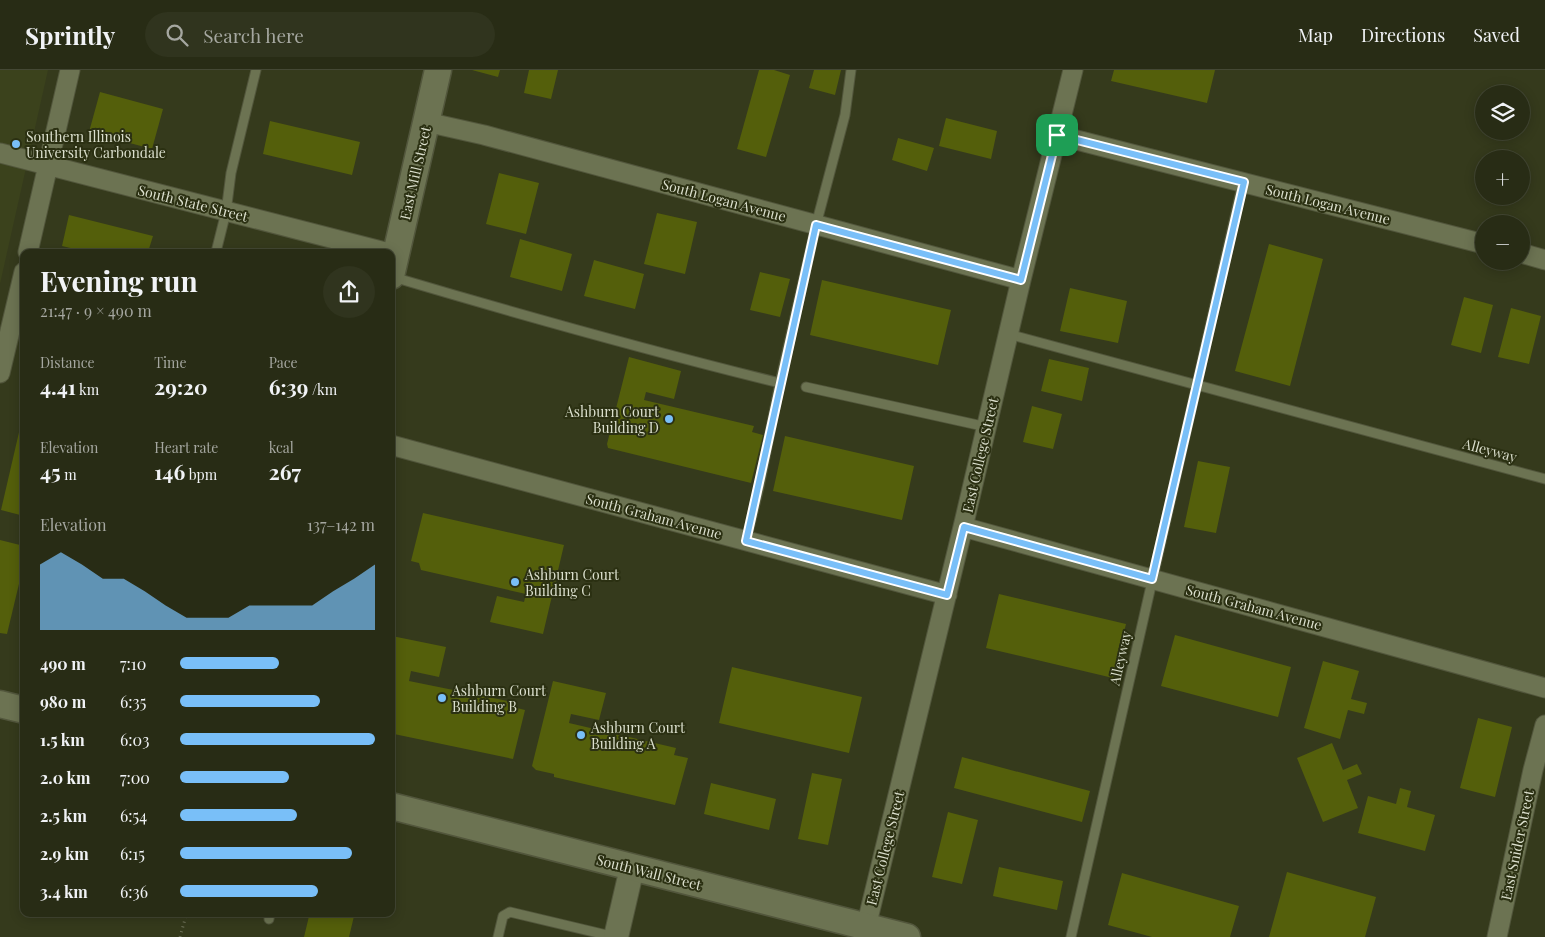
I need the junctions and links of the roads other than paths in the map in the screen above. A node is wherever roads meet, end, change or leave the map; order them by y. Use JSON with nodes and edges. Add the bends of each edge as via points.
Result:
{"nodes":[{"id":1,"x":70,"y":70,"type":"edge"},
{"id":2,"x":256,"y":70,"type":"edge"},
{"id":3,"x":438,"y":70,"type":"edge"},
{"id":4,"x":851,"y":70,"type":"edge"},
{"id":5,"x":1073,"y":70,"type":"edge"},
{"id":6,"x":426,"y":122,"type":"junction"},
{"id":7,"x":1057,"y":135,"type":"junction"},
{"id":8,"x":0,"y":153,"type":"edge"},
{"id":9,"x":49,"y":167,"type":"junction"},
{"id":10,"x":1244,"y":182,"type":"junction"},
{"id":11,"x":226,"y":212,"type":"junction"},
{"id":12,"x":816,"y":225,"type":"junction"},
{"id":13,"x":1475,"y":242,"type":"edge"},
{"id":14,"x":29,"y":249,"type":"edge"},
{"id":15,"x":217,"y":249,"type":"edge"},
{"id":16,"x":346,"y":249,"type":"edge"},
{"id":17,"x":394,"y":249,"type":"edge"},
{"id":18,"x":1530,"y":256,"type":"edge"},
{"id":19,"x":1545,"y":260,"type":"edge"},
{"id":20,"x":395,"y":265,"type":"edge"},
{"id":21,"x":1021,"y":280,"type":"junction"},
{"id":22,"x":20,"y":289,"type":"edge"},
{"id":23,"x":1008,"y":334,"type":"junction"},
{"id":24,"x":0,"y":373,"type":"edge"},
{"id":25,"x":780,"y":382,"type":"junction"},
{"id":26,"x":1197,"y":385,"type":"junction"},
{"id":27,"x":806,"y":387,"type":"dead end"},
{"id":28,"x":987,"y":427,"type":"junction"},
{"id":29,"x":395,"y":446,"type":"edge"},
{"id":30,"x":1545,"y":479,"type":"edge"},
{"id":31,"x":964,"y":527,"type":"junction"},
{"id":32,"x":746,"y":541,"type":"junction"},
{"id":33,"x":1152,"y":579,"type":"junction"},
{"id":34,"x":947,"y":595,"type":"junction"},
{"id":35,"x":1545,"y":688,"type":"edge"},
{"id":36,"x":0,"y":704,"type":"edge"},
{"id":37,"x":20,"y":709,"type":"edge"},
{"id":38,"x":1545,"y":725,"type":"edge"},
{"id":39,"x":395,"y":807,"type":"edge"},
{"id":40,"x":632,"y":868,"type":"junction"},
{"id":41,"x":866,"y":927,"type":"junction"},
{"id":42,"x":498,"y":937,"type":"edge"},
{"id":43,"x":616,"y":937,"type":"edge"},
{"id":44,"x":907,"y":937,"type":"edge"},
{"id":45,"x":1070,"y":937,"type":"edge"},
{"id":46,"x":1497,"y":937,"type":"edge"}],
"edges":[{"from":1,"to":9,"type":"street"},
{"from":2,"to":11,"type":"lane","via":[[231,173]]},
{"from":3,"to":6,"type":"main road","name":"East Mill Street"},
{"from":4,"to":12,"type":"lane","via":[[845,115]]},
{"from":5,"to":7,"type":"street","name":"East College Street"},
{"from":6,"to":12,"type":"street","name":"South Logan Avenue"},
{"from":6,"to":17,"type":"main road","name":"East Mill Street"},
{"from":7,"to":10,"type":"street","name":"South Logan Avenue"},
{"from":7,"to":21,"type":"street","name":"East College Street"},
{"from":8,"to":9,"type":"street","name":"South State Street"},
{"from":9,"to":11,"type":"street","name":"South State Street"},
{"from":9,"to":14,"type":"street"},
{"from":10,"to":13,"type":"street","name":"South Logan Avenue"},
{"from":10,"to":26,"type":"lane","name":"Alleyway"},
{"from":11,"to":15,"type":"lane"},
{"from":11,"to":16,"type":"street","name":"South State Street"},
{"from":12,"to":21,"type":"street","name":"South Logan Avenue"},
{"from":12,"to":25,"type":"lane"},
{"from":18,"to":19,"type":"street"},
{"from":20,"to":25,"type":"lane","via":[[466,300]]},
{"from":21,"to":23,"type":"street","name":"East College Street"},
{"from":22,"to":24,"type":"street"},
{"from":23,"to":26,"type":"lane","name":"Alleyway"},
{"from":23,"to":28,"type":"street","name":"East College Street"},
{"from":25,"to":32,"type":"lane"},
{"from":26,"to":30,"type":"lane","name":"Alleyway"},
{"from":26,"to":33,"type":"lane","name":"Alleyway"},
{"from":27,"to":28,"type":"lane"},
{"from":28,"to":31,"type":"street","name":"East College Street"},
{"from":29,"to":32,"type":"street","name":"South Graham Avenue"},
{"from":31,"to":33,"type":"street","name":"South Graham Avenue"},
{"from":31,"to":34,"type":"street","name":"East College Street"},
{"from":32,"to":34,"type":"street","name":"South Graham Avenue"},
{"from":33,"to":35,"type":"street","name":"South Graham Avenue"},
{"from":33,"to":45,"type":"lane","name":"Alleyway"},
{"from":34,"to":41,"type":"street","name":"East College Street"},
{"from":36,"to":37,"type":"main road"},
{"from":38,"to":46,"type":"street","name":"East Snider Street"},
{"from":39,"to":40,"type":"main road","name":"South Wall Street"},
{"from":40,"to":41,"type":"main road","name":"South Wall Street"},
{"from":40,"to":43,"type":"street"},
{"from":41,"to":44,"type":"main road","name":"South Wall Street"},
{"from":42,"to":43,"type":"lane","via":[[504,916],[510,912]]}]}
